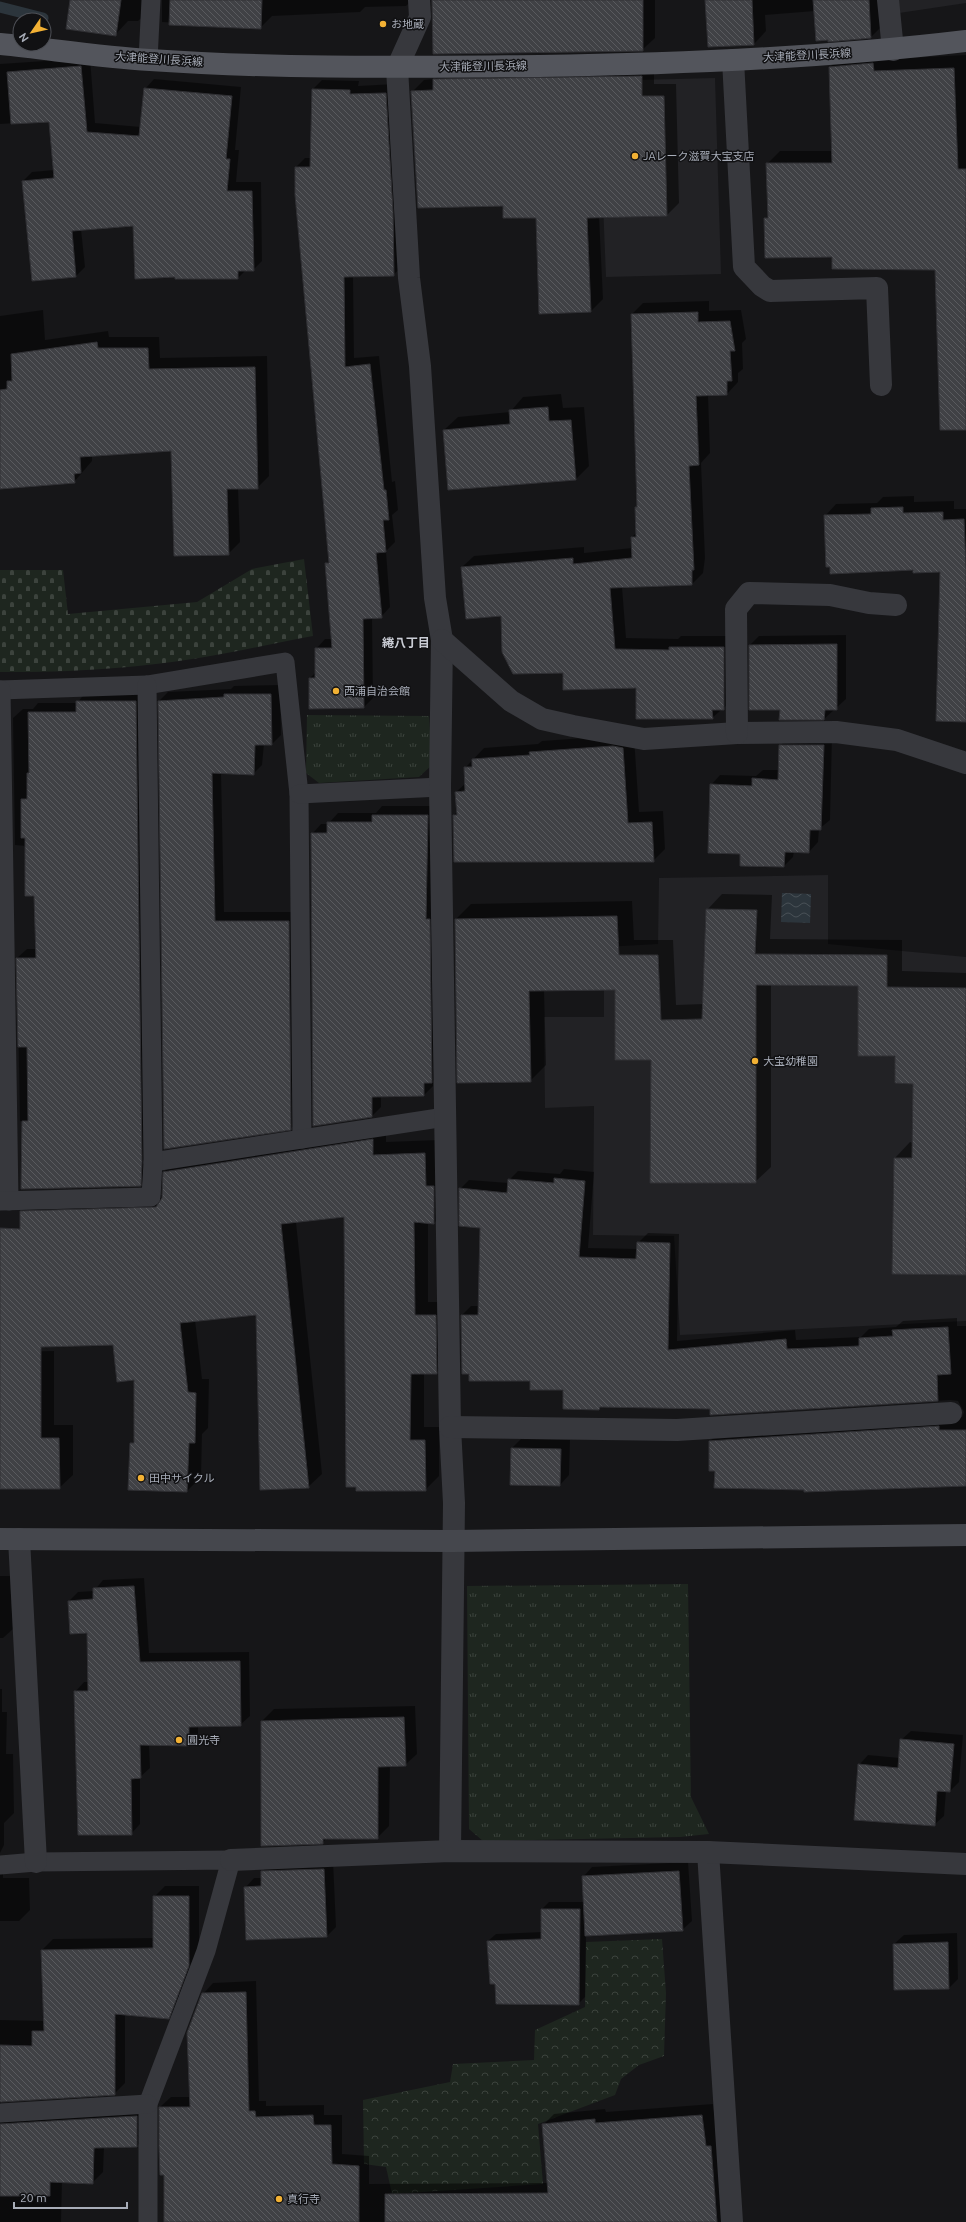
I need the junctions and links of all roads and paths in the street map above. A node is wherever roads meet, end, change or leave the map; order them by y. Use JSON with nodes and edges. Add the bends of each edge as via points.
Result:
{"nodes":[{"id":1,"x":151,"y":0,"type":"edge"},
{"id":2,"x":419,"y":0,"type":"edge"},
{"id":3,"x":888,"y":0,"type":"edge"},
{"id":4,"x":966,"y":41,"type":"edge"},
{"id":5,"x":0,"y":44,"type":"edge"},
{"id":6,"x":893,"y":50,"type":"junction"},
{"id":7,"x":148,"y":60,"type":"junction"},
{"id":8,"x":733,"y":60,"type":"junction"},
{"id":9,"x":397,"y":68,"type":"junction"},
{"id":10,"x":881,"y":385,"type":"dead end"},
{"id":11,"x":896,"y":605,"type":"dead end"},
{"id":12,"x":442,"y":640,"type":"junction"},
{"id":13,"x":147,"y":685,"type":"junction"},
{"id":14,"x":0,"y":690,"type":"edge"},
{"id":15,"x":737,"y":733,"type":"junction"},
{"id":16,"x":966,"y":763,"type":"edge"},
{"id":17,"x":440,"y":787,"type":"junction"},
{"id":18,"x":299,"y":794,"type":"junction"},
{"id":19,"x":445,"y":1117,"type":"junction"},
{"id":20,"x":302,"y":1139,"type":"junction"},
{"id":21,"x":153,"y":1162,"type":"junction"},
{"id":22,"x":5,"y":1200,"type":"edge"},
{"id":23,"x":951,"y":1413,"type":"dead end"},
{"id":24,"x":450,"y":1427,"type":"junction"},
{"id":25,"x":966,"y":1535,"type":"edge"},
{"id":26,"x":10,"y":1539,"type":"edge"},
{"id":27,"x":452,"y":1541,"type":"junction"},
{"id":28,"x":450,"y":1851,"type":"junction"},
{"id":29,"x":708,"y":1852,"type":"junction"},
{"id":30,"x":231,"y":1860,"type":"junction"},
{"id":31,"x":36,"y":1862,"type":"junction"},
{"id":32,"x":966,"y":1864,"type":"edge"},
{"id":33,"x":0,"y":1865,"type":"edge"},
{"id":34,"x":148,"y":2104,"type":"junction"},
{"id":35,"x":0,"y":2113,"type":"edge"},
{"id":36,"x":148,"y":2222,"type":"edge"},
{"id":37,"x":732,"y":2222,"type":"edge"}],
"edges":[{"from":1,"to":7,"type":"lane"},
{"from":2,"to":9,"type":"street","via":[[420,17]]},
{"from":3,"to":6,"type":"street"},
{"from":4,"to":6,"type":"main road","name":"大津能登川長浜線"},
{"from":5,"to":7,"type":"main road","name":"大津能登川長浜線"},
{"from":6,"to":8,"type":"main road","name":"大津能登川長浜線"},
{"from":7,"to":9,"type":"main road","name":"大津能登川長浜線","via":[[272,66]]},
{"from":8,"to":9,"type":"main road","name":"大津能登川長浜線"},
{"from":8,"to":10,"type":"street","via":[[744,267],[762,286],[770,290],[877,288]]},
{"from":9,"to":12,"type":"street","via":[[409,278],[420,366],[435,598]]},
{"from":11,"to":15,"type":"street","via":[[869,603],[830,595],[749,593],[736,609]]},
{"from":12,"to":15,"type":"street","via":[[511,701],[542,718],[644,739]]},
{"from":12,"to":17,"type":"street"},
{"from":13,"to":14,"type":"lane"},
{"from":13,"to":18,"type":"lane","via":[[285,662]]},
{"from":13,"to":21,"type":"lane"},
{"from":14,"to":22,"type":"lane"},
{"from":15,"to":16,"type":"street","via":[[836,732],[897,740]]},
{"from":17,"to":18,"type":"lane"},
{"from":17,"to":19,"type":"street"},
{"from":18,"to":20,"type":"lane"},
{"from":19,"to":20,"type":"lane"},
{"from":19,"to":24,"type":"street"},
{"from":20,"to":21,"type":"lane"},
{"from":21,"to":22,"type":"lane","via":[[151,1197]]},
{"from":23,"to":24,"type":"street","via":[[677,1430]]},
{"from":24,"to":27,"type":"street","via":[[454,1503]]},
{"from":25,"to":27,"type":"street"},
{"from":26,"to":27,"type":"street"},
{"from":26,"to":31,"type":"street"},
{"from":27,"to":28,"type":"street"},
{"from":28,"to":29,"type":"street"},
{"from":28,"to":30,"type":"street"},
{"from":29,"to":32,"type":"street"},
{"from":29,"to":37,"type":"street"},
{"from":30,"to":31,"type":"lane"},
{"from":30,"to":34,"type":"lane","via":[[206,1951]]},
{"from":31,"to":33,"type":"lane"},
{"from":34,"to":35,"type":"lane"},
{"from":34,"to":36,"type":"lane"}]}
